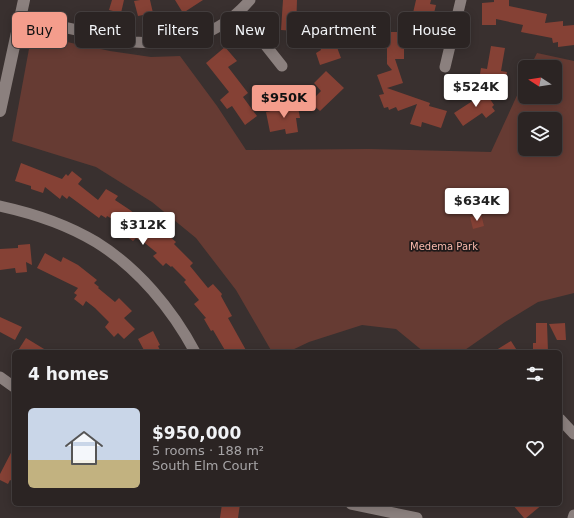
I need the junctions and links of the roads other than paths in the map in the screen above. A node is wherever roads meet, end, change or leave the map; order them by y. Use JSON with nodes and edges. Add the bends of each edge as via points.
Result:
{"nodes":[{"id":1,"x":24,"y":0,"type":"edge"},
{"id":2,"x":250,"y":0,"type":"edge"},
{"id":3,"x":461,"y":0,"type":"edge"},
{"id":4,"x":21,"y":12,"type":"edge"},
{"id":5,"x":241,"y":12,"type":"edge"},
{"id":6,"x":221,"y":26,"type":"edge"},
{"id":7,"x":67,"y":28,"type":"edge"},
{"id":8,"x":14,"y":48,"type":"edge"},
{"id":9,"x":268,"y":48,"type":"edge"},
{"id":10,"x":282,"y":66,"type":"dead end"},
{"id":11,"x":445,"y":67,"type":"dead end"},
{"id":12,"x":0,"y":111,"type":"edge"},
{"id":13,"x":0,"y":206,"type":"edge"},
{"id":14,"x":194,"y":350,"type":"edge"},
{"id":15,"x":0,"y":377,"type":"edge"},
{"id":16,"x":12,"y":386,"type":"edge"},
{"id":17,"x":562,"y":421,"type":"edge"},
{"id":18,"x":574,"y":434,"type":"edge"},
{"id":19,"x":361,"y":506,"type":"edge"},
{"id":20,"x":574,"y":515,"type":"edge"},
{"id":21,"x":416,"y":518,"type":"edge"},
{"id":22,"x":573,"y":518,"type":"edge"}],
"edges":[{"from":1,"to":4,"type":"street"},
{"from":2,"to":5,"type":"street"},
{"from":3,"to":11,"type":"street"},
{"from":6,"to":7,"type":"street","via":[[200,36],[172,43],[153,44]]},
{"from":8,"to":12,"type":"street"},
{"from":9,"to":10,"type":"street"},
{"from":13,"to":14,"type":"street","via":[[59,224],[96,242],[115,255],[175,318]]},
{"from":15,"to":16,"type":"street"},
{"from":17,"to":18,"type":"street"},
{"from":19,"to":21,"type":"street"},
{"from":20,"to":22,"type":"street"}]}
